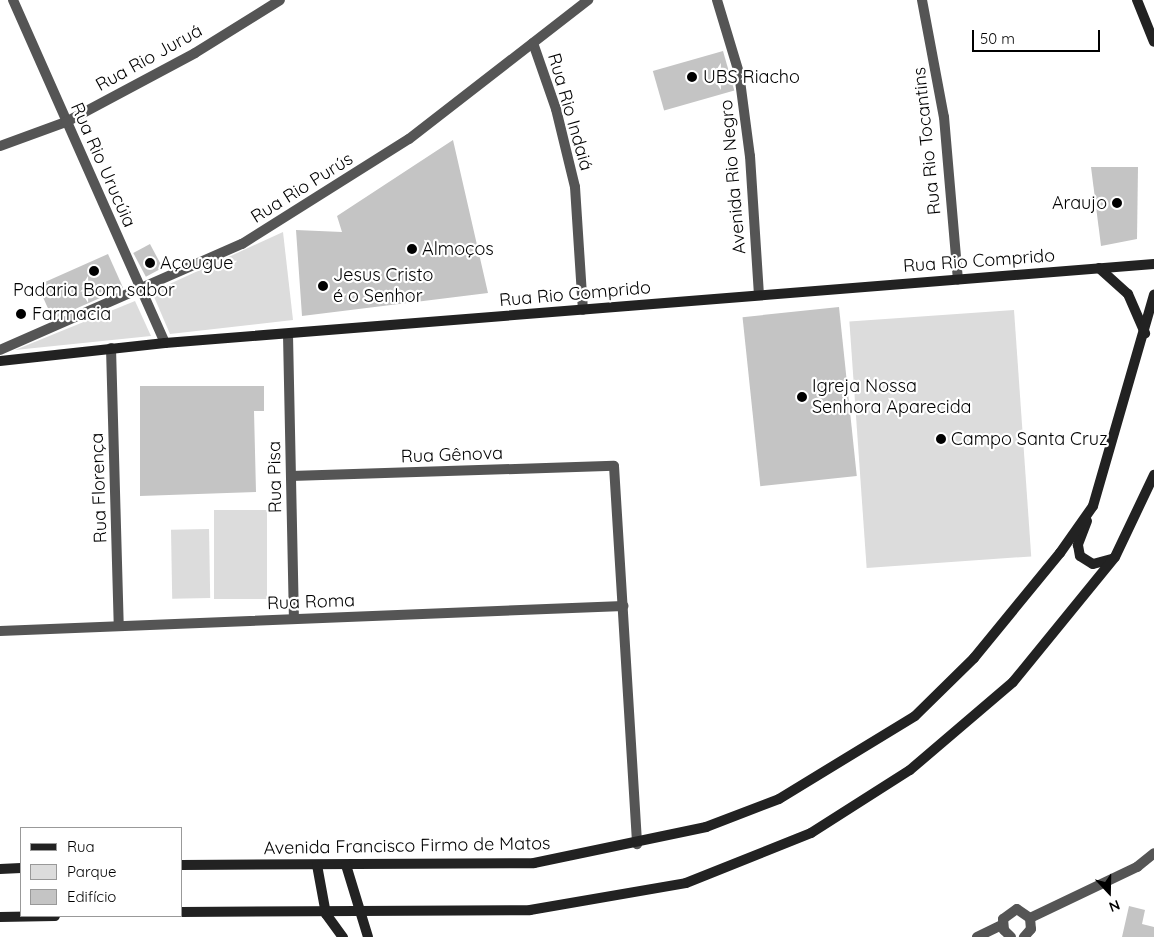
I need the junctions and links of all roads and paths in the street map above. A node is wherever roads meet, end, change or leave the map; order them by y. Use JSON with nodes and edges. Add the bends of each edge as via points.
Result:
{"nodes":[{"id":1,"x":13,"y":0,"type":"edge"},
{"id":2,"x":280,"y":0,"type":"edge"},
{"id":3,"x":588,"y":0,"type":"edge"},
{"id":4,"x":717,"y":0,"type":"edge"},
{"id":5,"x":922,"y":0,"type":"edge"},
{"id":6,"x":1137,"y":0,"type":"edge"},
{"id":7,"x":1154,"y":42,"type":"edge"},
{"id":8,"x":533,"y":43,"type":"junction"},
{"id":9,"x":66,"y":122,"type":"junction"},
{"id":10,"x":0,"y":146,"type":"edge"},
{"id":11,"x":1154,"y":264,"type":"edge"},
{"id":12,"x":1099,"y":268,"type":"junction"},
{"id":13,"x":958,"y":279,"type":"junction"},
{"id":14,"x":140,"y":290,"type":"junction"},
{"id":15,"x":759,"y":294,"type":"junction"},
{"id":16,"x":1154,"y":295,"type":"edge"},
{"id":17,"x":583,"y":310,"type":"junction"},
{"id":18,"x":1145,"y":333,"type":"junction"},
{"id":19,"x":288,"y":335,"type":"junction"},
{"id":20,"x":165,"y":343,"type":"junction"},
{"id":21,"x":111,"y":348,"type":"junction"},
{"id":22,"x":0,"y":350,"type":"edge"},
{"id":23,"x":0,"y":361,"type":"edge"},
{"id":24,"x":1154,"y":475,"type":"edge"},
{"id":25,"x":291,"y":476,"type":"junction"},
{"id":26,"x":1093,"y":506,"type":"junction"},
{"id":27,"x":1115,"y":557,"type":"junction"},
{"id":28,"x":623,"y":606,"type":"junction"},
{"id":29,"x":294,"y":619,"type":"junction"},
{"id":30,"x":119,"y":626,"type":"junction"},
{"id":31,"x":0,"y":631,"type":"edge"},
{"id":32,"x":637,"y":844,"type":"junction"},
{"id":33,"x":1154,"y":853,"type":"edge"},
{"id":34,"x":182,"y":865,"type":"edge"},
{"id":35,"x":317,"y":865,"type":"junction"},
{"id":36,"x":346,"y":865,"type":"junction"},
{"id":37,"x":20,"y":868,"type":"edge"},
{"id":38,"x":0,"y":869,"type":"edge"},
{"id":39,"x":182,"y":912,"type":"edge"},
{"id":40,"x":363,"y":913,"type":"junction"},
{"id":41,"x":326,"y":914,"type":"junction"},
{"id":42,"x":0,"y":917,"type":"edge"},
{"id":43,"x":20,"y":917,"type":"edge"},
{"id":44,"x":1030,"y":918,"type":"junction"},
{"id":45,"x":1002,"y":925,"type":"junction"},
{"id":46,"x":343,"y":937,"type":"edge"},
{"id":47,"x":368,"y":937,"type":"edge"},
{"id":48,"x":977,"y":937,"type":"edge"},
{"id":49,"x":1010,"y":937,"type":"edge"},
{"id":50,"x":1024,"y":937,"type":"edge"}],
"edges":[{"from":1,"to":9,"type":"street","name":"Rua Rio Urucúia"},
{"from":2,"to":9,"type":"street","name":"Rua Rio Juruá","via":[[195,53]]},
{"from":3,"to":8,"type":"street","name":"Rua Rio Purús"},
{"from":4,"to":15,"type":"street","name":"Avenida Rio Negro","via":[[741,92]]},
{"from":5,"to":13,"type":"street","name":"Rua Rio Tocantins","via":[[944,117]]},
{"from":6,"to":7,"type":"street"},
{"from":8,"to":14,"type":"street","name":"Rua Rio Purús","via":[[409,139],[333,189],[242,244]]},
{"from":8,"to":17,"type":"street","name":"Rua Rio Indaiá","via":[[556,109],[575,187]]},
{"from":9,"to":10,"type":"street","name":"Rua Rio Juruá"},
{"from":9,"to":14,"type":"street","name":"Rua Rio Urucúia"},
{"from":11,"to":12,"type":"street","name":"Rua Rio Comprido"},
{"from":12,"to":13,"type":"street","name":"Rua Rio Comprido"},
{"from":12,"to":18,"type":"street","via":[[1128,294]]},
{"from":13,"to":15,"type":"street","name":"Rua Rio Comprido"},
{"from":14,"to":20,"type":"street","name":"Rua Rio Urucúia"},
{"from":14,"to":22,"type":"street","name":"Rua Rio Purús"},
{"from":15,"to":17,"type":"street","name":"Rua Rio Comprido"},
{"from":16,"to":18,"type":"street","name":"Avenida Francisco Firmo de Matos"},
{"from":17,"to":19,"type":"street","name":"Rua Rio Comprido"},
{"from":18,"to":26,"type":"street","name":"Avenida Francisco Firmo de Matos"},
{"from":19,"to":20,"type":"street","name":"Rua Rio Comprido"},
{"from":19,"to":25,"type":"street","name":"Rua Pisa"},
{"from":20,"to":21,"type":"street","name":"Rua Rio Comprido"},
{"from":21,"to":23,"type":"street","name":"Rua Rio Comprido"},
{"from":21,"to":30,"type":"street","name":"Rua Florença"},
{"from":24,"to":27,"type":"street"},
{"from":25,"to":28,"type":"street","name":"Rua Gênova","via":[[614,466]]},
{"from":25,"to":29,"type":"street","name":"Rua Pisa"},
{"from":26,"to":27,"type":"street","via":[[1078,545],[1080,556],[1093,564]]},
{"from":26,"to":32,"type":"street","name":"Avenida Francisco Firmo de Matos","via":[[974,658],[915,716],[779,800],[706,827]]},
{"from":27,"to":40,"type":"street","via":[[1013,682],[910,770],[811,832],[686,884],[530,910]]},
{"from":28,"to":29,"type":"street","name":"Rua Roma"},
{"from":28,"to":32,"type":"street"},
{"from":29,"to":30,"type":"street","name":"Rua Roma"},
{"from":30,"to":31,"type":"street","name":"Rua Roma"},
{"from":32,"to":36,"type":"street","name":"Avenida Francisco Firmo de Matos","via":[[534,863]]},
{"from":33,"to":44,"type":"street","via":[[1136,867]]},
{"from":34,"to":35,"type":"street","name":"Avenida Francisco Firmo de Matos"},
{"from":35,"to":36,"type":"street","name":"Avenida Francisco Firmo de Matos"},
{"from":35,"to":41,"type":"street"},
{"from":36,"to":40,"type":"street","via":[[352,894]]},
{"from":37,"to":38,"type":"street"},
{"from":39,"to":41,"type":"street"},
{"from":40,"to":41,"type":"street"},
{"from":40,"to":47,"type":"street"},
{"from":41,"to":46,"type":"street"},
{"from":42,"to":43,"type":"street"},
{"from":44,"to":45,"type":"street","via":[[1022,910],[1011,911]]},
{"from":44,"to":50,"type":"street","via":[[1031,929]]},
{"from":45,"to":48,"type":"street"},
{"from":45,"to":49,"type":"street"}]}
